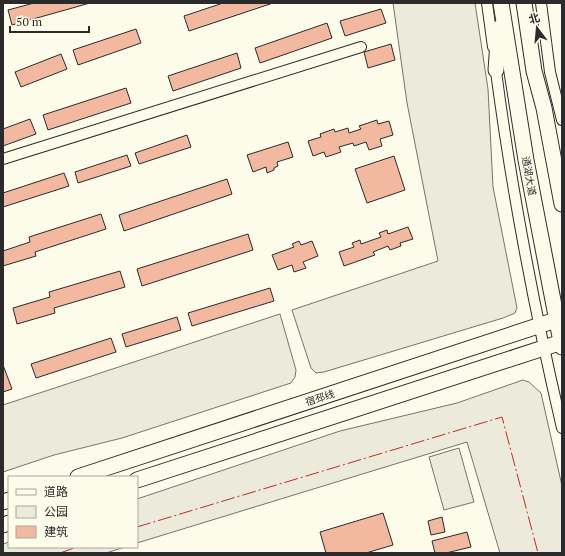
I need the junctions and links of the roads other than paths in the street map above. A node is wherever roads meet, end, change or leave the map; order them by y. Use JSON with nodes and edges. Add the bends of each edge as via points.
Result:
{"nodes":[{"id":1,"x":487,"y":3,"type":"edge"},
{"id":2,"x":501,"y":3,"type":"edge"},
{"id":3,"x":524,"y":3,"type":"edge"},
{"id":4,"x":541,"y":3,"type":"edge"},
{"id":5,"x":361,"y":47,"type":"dead end"},
{"id":6,"x":496,"y":70,"type":"junction"},
{"id":7,"x":562,"y":120,"type":"edge"},
{"id":8,"x":551,"y":147,"type":"junction"},
{"id":9,"x":3,"y":159,"type":"edge"},
{"id":10,"x":562,"y":166,"type":"edge"},
{"id":11,"x":562,"y":204,"type":"edge"},
{"id":12,"x":559,"y":319,"type":"edge"},
{"id":13,"x":540,"y":325,"type":"junction"},
{"id":14,"x":562,"y":344,"type":"edge"},
{"id":15,"x":545,"y":348,"type":"junction"},
{"id":16,"x":562,"y":428,"type":"edge"},
{"id":17,"x":81,"y":476,"type":"edge"},
{"id":18,"x":138,"y":480,"type":"edge"}],
"edges":[{"from":1,"to":6,"type":"street"},
{"from":2,"to":6,"type":"main road"},
{"from":2,"to":12,"type":"main road","name":"通湖大道","via":[[526,160]]},
{"from":3,"to":8,"type":"main road","via":[[534,71]]},
{"from":4,"to":7,"type":"street","via":[[550,72]]},
{"from":5,"to":9,"type":"street"},
{"from":6,"to":13,"type":"street","via":[[523,244]]},
{"from":8,"to":10,"type":"main road"},
{"from":8,"to":11,"type":"main road"},
{"from":12,"to":13,"type":"main road","name":"宿邳线"},
{"from":12,"to":14,"type":"main road","name":"通湖大道"},
{"from":13,"to":15,"type":"street"},
{"from":13,"to":17,"type":"main road","name":"宿邳线"},
{"from":14,"to":15,"type":"main road","name":"宿邳线"},
{"from":15,"to":16,"type":"street"},
{"from":15,"to":18,"type":"main road","name":"宿邳线"}]}
